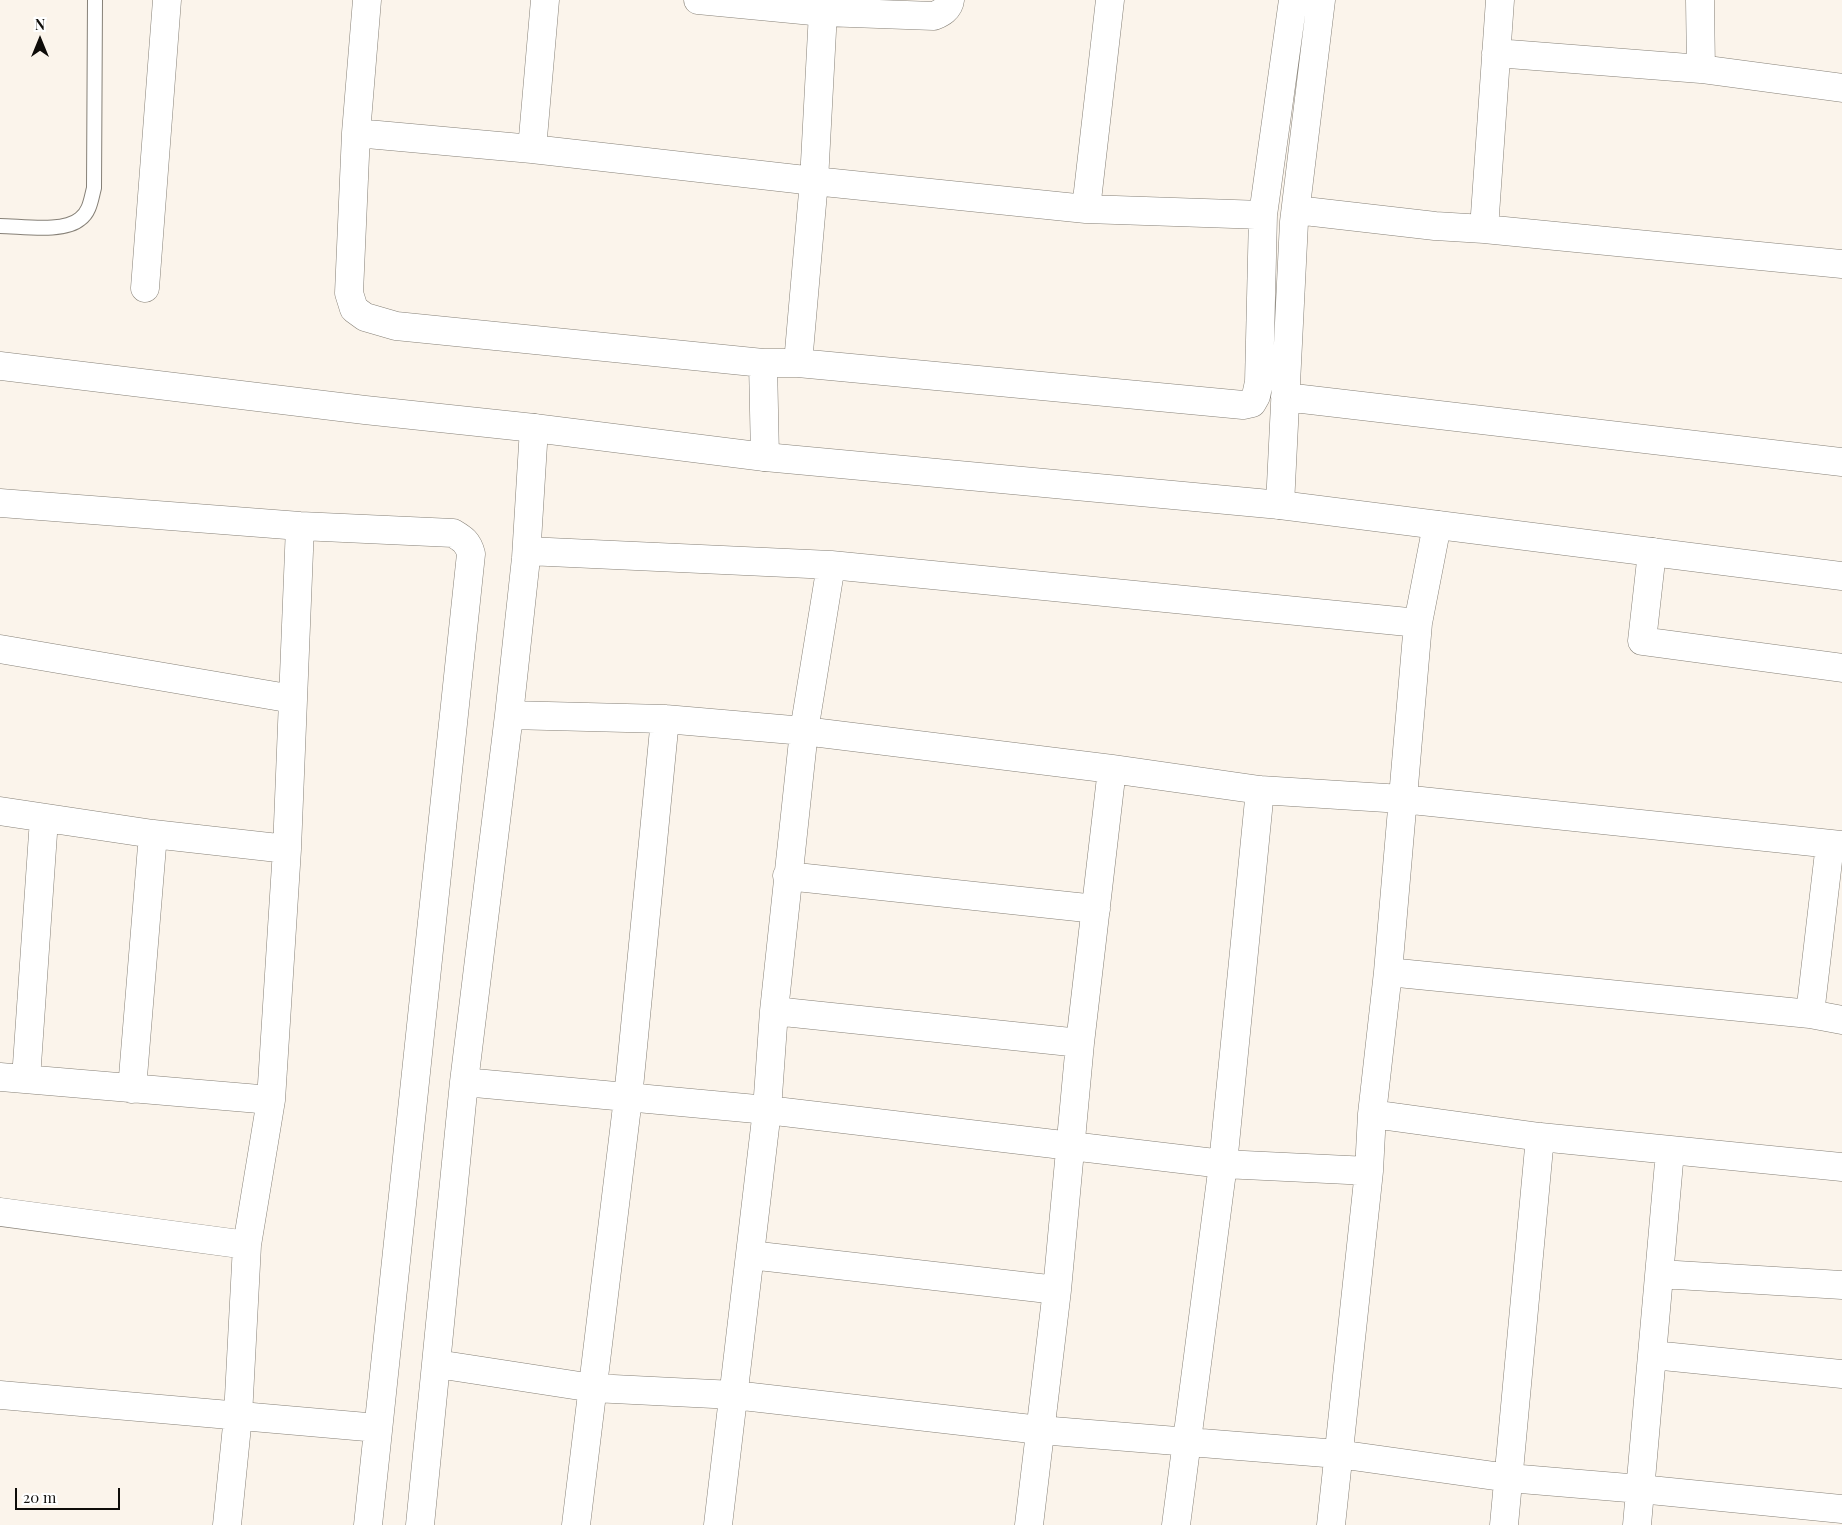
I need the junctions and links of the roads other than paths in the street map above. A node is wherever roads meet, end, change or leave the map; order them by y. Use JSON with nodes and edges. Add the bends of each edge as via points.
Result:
{"nodes":[{"id":1,"x":95,"y":0,"type":"edge"},
{"id":2,"x":167,"y":0,"type":"edge"},
{"id":3,"x":367,"y":0,"type":"edge"},
{"id":4,"x":545,"y":0,"type":"edge"},
{"id":5,"x":698,"y":0,"type":"edge"},
{"id":6,"x":950,"y":0,"type":"edge"},
{"id":7,"x":1110,"y":0,"type":"edge"},
{"id":8,"x":1294,"y":0,"type":"edge"},
{"id":9,"x":1321,"y":0,"type":"edge"},
{"id":10,"x":1500,"y":0,"type":"edge"},
{"id":11,"x":1700,"y":0,"type":"edge"},
{"id":12,"x":823,"y":12,"type":"junction"},
{"id":13,"x":1496,"y":53,"type":"junction"},
{"id":14,"x":1701,"y":69,"type":"junction"},
{"id":15,"x":1842,"y":88,"type":"edge"},
{"id":16,"x":356,"y":133,"type":"junction"},
{"id":17,"x":532,"y":149,"type":"junction"},
{"id":18,"x":814,"y":181,"type":"junction"},
{"id":19,"x":1086,"y":209,"type":"junction"},
{"id":20,"x":1296,"y":210,"type":"junction"},
{"id":21,"x":1263,"y":215,"type":"junction"},
{"id":22,"x":0,"y":226,"type":"edge"},
{"id":23,"x":1484,"y":229,"type":"junction"},
{"id":24,"x":1842,"y":264,"type":"edge"},
{"id":25,"x":145,"y":288,"type":"dead end"},
{"id":26,"x":763,"y":363,"type":"junction"},
{"id":27,"x":798,"y":363,"type":"junction"},
{"id":28,"x":0,"y":366,"type":"edge"},
{"id":29,"x":1285,"y":397,"type":"junction"},
{"id":30,"x":534,"y":428,"type":"junction"},
{"id":31,"x":765,"y":457,"type":"junction"},
{"id":32,"x":1842,"y":462,"type":"edge"},
{"id":33,"x":0,"y":503,"type":"edge"},
{"id":34,"x":1280,"y":505,"type":"junction"},
{"id":35,"x":1437,"y":525,"type":"junction"},
{"id":36,"x":300,"y":526,"type":"junction"},
{"id":37,"x":527,"y":551,"type":"junction"},
{"id":38,"x":1652,"y":552,"type":"junction"},
{"id":39,"x":831,"y":565,"type":"junction"},
{"id":40,"x":1842,"y":576,"type":"edge"},
{"id":41,"x":1418,"y":623,"type":"junction"},
{"id":42,"x":0,"y":650,"type":"edge"},
{"id":43,"x":1842,"y":668,"type":"edge"},
{"id":44,"x":293,"y":699,"type":"junction"},
{"id":45,"x":510,"y":715,"type":"junction"},
{"id":46,"x":665,"y":719,"type":"junction"},
{"id":47,"x":804,"y":731,"type":"junction"},
{"id":48,"x":1112,"y":768,"type":"junction"},
{"id":49,"x":1260,"y":790,"type":"junction"},
{"id":50,"x":1402,"y":799,"type":"junction"},
{"id":51,"x":0,"y":811,"type":"edge"},
{"id":52,"x":44,"y":819,"type":"junction"},
{"id":53,"x":153,"y":834,"type":"junction"},
{"id":54,"x":1836,"y":844,"type":"edge"},
{"id":55,"x":287,"y":849,"type":"junction"},
{"id":56,"x":787,"y":876,"type":"junction"},
{"id":57,"x":1096,"y":909,"type":"junction"},
{"id":58,"x":1388,"y":972,"type":"junction"},
{"id":59,"x":774,"y":1011,"type":"junction"},
{"id":60,"x":1810,"y":1014,"type":"junction"},
{"id":61,"x":1842,"y":1020,"type":"edge"},
{"id":62,"x":1080,"y":1043,"type":"junction"},
{"id":63,"x":13,"y":1078,"type":"edge"},
{"id":64,"x":464,"y":1082,"type":"junction"},
{"id":65,"x":132,"y":1089,"type":"junction"},
{"id":66,"x":628,"y":1098,"type":"junction"},
{"id":67,"x":270,"y":1100,"type":"junction"},
{"id":68,"x":767,"y":1110,"type":"junction"},
{"id":69,"x":1372,"y":1114,"type":"junction"},
{"id":70,"x":1540,"y":1138,"type":"junction"},
{"id":71,"x":1071,"y":1144,"type":"junction"},
{"id":72,"x":1670,"y":1151,"type":"junction"},
{"id":73,"x":1224,"y":1164,"type":"junction"},
{"id":74,"x":1842,"y":1168,"type":"edge"},
{"id":75,"x":1369,"y":1171,"type":"junction"},
{"id":76,"x":0,"y":1212,"type":"edge"},
{"id":77,"x":246,"y":1245,"type":"junction"},
{"id":78,"x":750,"y":1255,"type":"junction"},
{"id":79,"x":1660,"y":1274,"type":"junction"},
{"id":80,"x":1842,"y":1285,"type":"edge"},
{"id":81,"x":1057,"y":1290,"type":"junction"},
{"id":82,"x":1653,"y":1355,"type":"junction"},
{"id":83,"x":437,"y":1364,"type":"junction"},
{"id":84,"x":1842,"y":1374,"type":"edge"},
{"id":85,"x":593,"y":1388,"type":"junction"},
{"id":86,"x":0,"y":1395,"type":"edge"},
{"id":87,"x":734,"y":1395,"type":"junction"},
{"id":88,"x":238,"y":1416,"type":"junction"},
{"id":89,"x":378,"y":1428,"type":"junction"},
{"id":90,"x":1040,"y":1430,"type":"junction"},
{"id":91,"x":1187,"y":1443,"type":"junction"},
{"id":92,"x":1338,"y":1454,"type":"junction"},
{"id":93,"x":1509,"y":1478,"type":"junction"},
{"id":94,"x":1640,"y":1489,"type":"junction"},
{"id":95,"x":1842,"y":1509,"type":"edge"},
{"id":96,"x":227,"y":1525,"type":"edge"},
{"id":97,"x":368,"y":1525,"type":"edge"},
{"id":98,"x":420,"y":1525,"type":"edge"},
{"id":99,"x":576,"y":1525,"type":"edge"},
{"id":100,"x":718,"y":1525,"type":"edge"},
{"id":101,"x":1029,"y":1525,"type":"edge"},
{"id":102,"x":1176,"y":1525,"type":"edge"},
{"id":103,"x":1331,"y":1525,"type":"edge"},
{"id":104,"x":1504,"y":1525,"type":"edge"},
{"id":105,"x":1637,"y":1525,"type":"edge"}],
"edges":[{"from":1,"to":22,"type":"lane","via":[[94,188],[90,205],[81,219],[66,227]]},
{"from":2,"to":25,"type":"street"},
{"from":3,"to":16,"type":"street"},
{"from":4,"to":17,"type":"street"},
{"from":5,"to":12,"type":"street"},
{"from":6,"to":12,"type":"street","via":[[942,12],[934,16]]},
{"from":7,"to":19,"type":"street"},
{"from":8,"to":21,"type":"street"},
{"from":9,"to":20,"type":"street"},
{"from":10,"to":13,"type":"street"},
{"from":11,"to":14,"type":"street"},
{"from":12,"to":18,"type":"street"},
{"from":13,"to":14,"type":"street"},
{"from":13,"to":23,"type":"street"},
{"from":14,"to":15,"type":"street"},
{"from":16,"to":17,"type":"street"},
{"from":16,"to":26,"type":"street","via":[[349,292],[354,309],[365,317],[396,326]]},
{"from":17,"to":18,"type":"street"},
{"from":18,"to":19,"type":"street"},
{"from":18,"to":27,"type":"street"},
{"from":19,"to":21,"type":"street"},
{"from":20,"to":23,"type":"street"},
{"from":20,"to":29,"type":"street"},
{"from":21,"to":27,"type":"street","via":[[1259,382],[1252,403],[1243,405]]},
{"from":23,"to":24,"type":"street"},
{"from":26,"to":27,"type":"street"},
{"from":26,"to":31,"type":"street"},
{"from":28,"to":30,"type":"street"},
{"from":29,"to":32,"type":"street"},
{"from":29,"to":34,"type":"street"},
{"from":30,"to":31,"type":"street"},
{"from":30,"to":37,"type":"street"},
{"from":31,"to":34,"type":"street"},
{"from":33,"to":36,"type":"street"},
{"from":34,"to":35,"type":"street"},
{"from":35,"to":38,"type":"street"},
{"from":35,"to":41,"type":"street"},
{"from":36,"to":44,"type":"street"},
{"from":36,"to":89,"type":"street","via":[[453,534],[468,544],[471,554]]},
{"from":37,"to":39,"type":"street"},
{"from":37,"to":45,"type":"street"},
{"from":38,"to":40,"type":"street"},
{"from":38,"to":43,"type":"street","via":[[1642,640]]},
{"from":39,"to":41,"type":"street"},
{"from":39,"to":47,"type":"street"},
{"from":41,"to":50,"type":"street"},
{"from":42,"to":44,"type":"street"},
{"from":44,"to":55,"type":"street"},
{"from":45,"to":46,"type":"street"},
{"from":45,"to":64,"type":"street"},
{"from":46,"to":47,"type":"street"},
{"from":46,"to":66,"type":"street"},
{"from":47,"to":48,"type":"street"},
{"from":47,"to":56,"type":"street"},
{"from":48,"to":49,"type":"street"},
{"from":48,"to":57,"type":"street"},
{"from":49,"to":50,"type":"street"},
{"from":49,"to":73,"type":"street"},
{"from":50,"to":54,"type":"street"},
{"from":50,"to":58,"type":"street"},
{"from":51,"to":52,"type":"street"},
{"from":52,"to":53,"type":"street"},
{"from":52,"to":63,"type":"street"},
{"from":53,"to":55,"type":"street"},
{"from":53,"to":65,"type":"street"},
{"from":54,"to":60,"type":"street"},
{"from":55,"to":67,"type":"street"},
{"from":56,"to":57,"type":"street"},
{"from":56,"to":59,"type":"street"},
{"from":57,"to":62,"type":"street"},
{"from":58,"to":60,"type":"street"},
{"from":58,"to":69,"type":"street"},
{"from":59,"to":62,"type":"street"},
{"from":59,"to":68,"type":"street"},
{"from":60,"to":61,"type":"street"},
{"from":62,"to":71,"type":"street"},
{"from":63,"to":65,"type":"street"},
{"from":64,"to":66,"type":"street"},
{"from":64,"to":83,"type":"street"},
{"from":65,"to":67,"type":"street"},
{"from":66,"to":68,"type":"street"},
{"from":66,"to":85,"type":"street"},
{"from":67,"to":77,"type":"street"},
{"from":68,"to":71,"type":"street"},
{"from":68,"to":78,"type":"street"},
{"from":69,"to":70,"type":"street"},
{"from":69,"to":75,"type":"street"},
{"from":70,"to":72,"type":"street"},
{"from":70,"to":93,"type":"street"},
{"from":71,"to":73,"type":"street"},
{"from":71,"to":81,"type":"street"},
{"from":72,"to":74,"type":"street"},
{"from":72,"to":79,"type":"street"},
{"from":73,"to":75,"type":"street"},
{"from":73,"to":91,"type":"street"},
{"from":75,"to":92,"type":"street"},
{"from":76,"to":77,"type":"street"},
{"from":77,"to":88,"type":"street"},
{"from":78,"to":81,"type":"street"},
{"from":78,"to":87,"type":"street"},
{"from":79,"to":80,"type":"street"},
{"from":79,"to":82,"type":"street"},
{"from":81,"to":90,"type":"street"},
{"from":82,"to":84,"type":"street"},
{"from":82,"to":94,"type":"street"},
{"from":83,"to":85,"type":"street"},
{"from":83,"to":98,"type":"street"},
{"from":85,"to":87,"type":"street"},
{"from":85,"to":99,"type":"street"},
{"from":86,"to":88,"type":"street"},
{"from":87,"to":90,"type":"street"},
{"from":87,"to":100,"type":"street"},
{"from":88,"to":89,"type":"street"},
{"from":88,"to":96,"type":"street"},
{"from":89,"to":97,"type":"street"},
{"from":90,"to":91,"type":"street"},
{"from":90,"to":101,"type":"street"},
{"from":91,"to":92,"type":"street"},
{"from":91,"to":102,"type":"street"},
{"from":92,"to":93,"type":"street"},
{"from":92,"to":103,"type":"street"},
{"from":93,"to":94,"type":"street"},
{"from":93,"to":104,"type":"street"},
{"from":94,"to":95,"type":"street"},
{"from":94,"to":105,"type":"street"}]}
